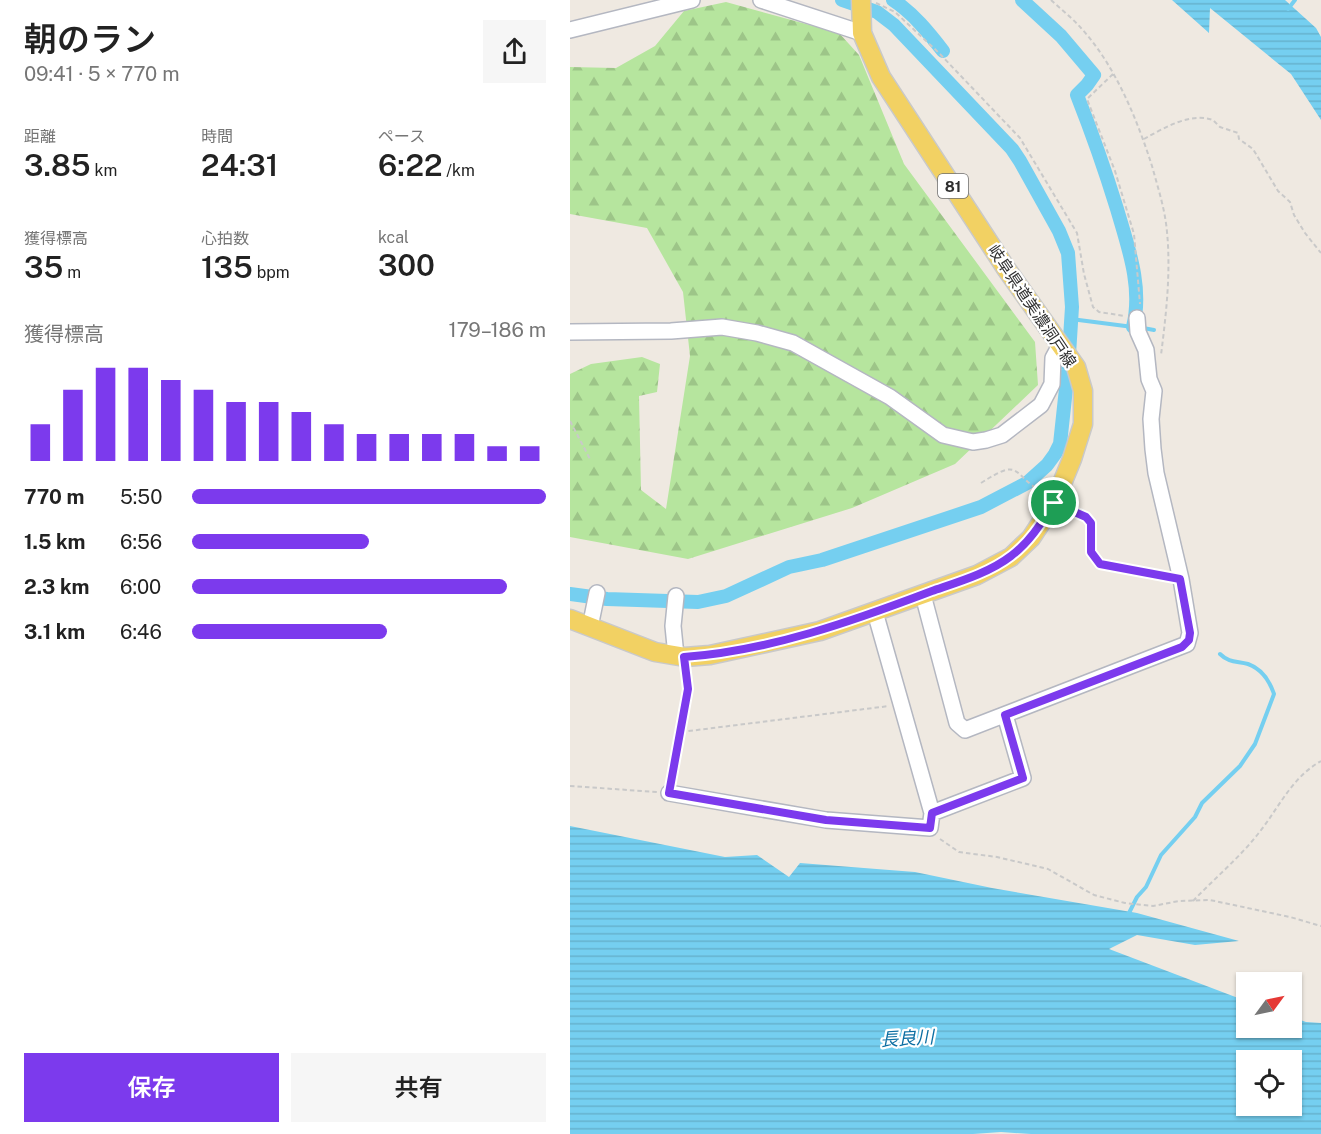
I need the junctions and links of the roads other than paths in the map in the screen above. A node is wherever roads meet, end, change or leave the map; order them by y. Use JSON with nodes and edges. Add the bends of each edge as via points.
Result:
{"nodes":[{"id":1,"x":692,"y":0,"type":"edge"},
{"id":2,"x":761,"y":0,"type":"edge"},
{"id":3,"x":861,"y":0,"type":"edge"},
{"id":4,"x":861,"y":26,"type":"junction"},
{"id":5,"x":570,"y":30,"type":"edge"},
{"id":6,"x":1137,"y":318,"type":"road end"},
{"id":7,"x":570,"y":332,"type":"edge"},
{"id":8,"x":1062,"y":347,"type":"junction"},
{"id":9,"x":923,"y":595,"type":"junction"},
{"id":10,"x":596,"y":598,"type":"dead end"},
{"id":11,"x":677,"y":601,"type":"dead end"},
{"id":12,"x":874,"y":612,"type":"junction"},
{"id":13,"x":570,"y":619,"type":"edge"},
{"id":14,"x":590,"y":627,"type":"junction"},
{"id":15,"x":680,"y":657,"type":"junction"},
{"id":16,"x":1005,"y":715,"type":"junction"},
{"id":17,"x":669,"y":793,"type":"road end"},
{"id":18,"x":931,"y":821,"type":"junction"}],
"edges":[{"from":1,"to":5,"type":"street"},
{"from":2,"to":4,"type":"street"},
{"from":3,"to":4,"type":"main road","name":"岐阜県道美濃洞戸線","number":"81"},
{"from":4,"to":8,"type":"main road","name":"岐阜県道美濃洞戸線","number":"81","via":[[881,77]]},
{"from":6,"to":16,"type":"street","via":[[1154,391],[1156,473],[1190,633],[1187,644]]},
{"from":7,"to":8,"type":"street","via":[[722,327],[757,333],[793,343],[890,397],[943,435],[973,441],[1002,435],[1041,405],[1052,384],[1053,358]]},
{"from":8,"to":9,"type":"main road","name":"岐阜県道美濃洞戸線","number":"81","via":[[1076,367],[1083,391],[1083,423],[1055,502],[1031,538],[1011,557],[977,575]]},
{"from":9,"to":12,"type":"main road","name":"岐阜県道美濃洞戸線","number":"81"},
{"from":9,"to":16,"type":"street","via":[[957,723],[965,730]]},
{"from":10,"to":14,"type":"street"},
{"from":11,"to":15,"type":"street","via":[[673,627]]},
{"from":12,"to":15,"type":"main road","name":"岐阜県道美濃洞戸線","number":"81","via":[[809,633],[710,656]]},
{"from":12,"to":18,"type":"street"},
{"from":13,"to":14,"type":"main road","name":"岐阜県道美濃洞戸線","number":"81"},
{"from":14,"to":15,"type":"main road","name":"岐阜県道美濃洞戸線","number":"81","via":[[655,652]]},
{"from":16,"to":18,"type":"street","via":[[1023,778]]},
{"from":17,"to":18,"type":"street","via":[[826,820]]}]}
